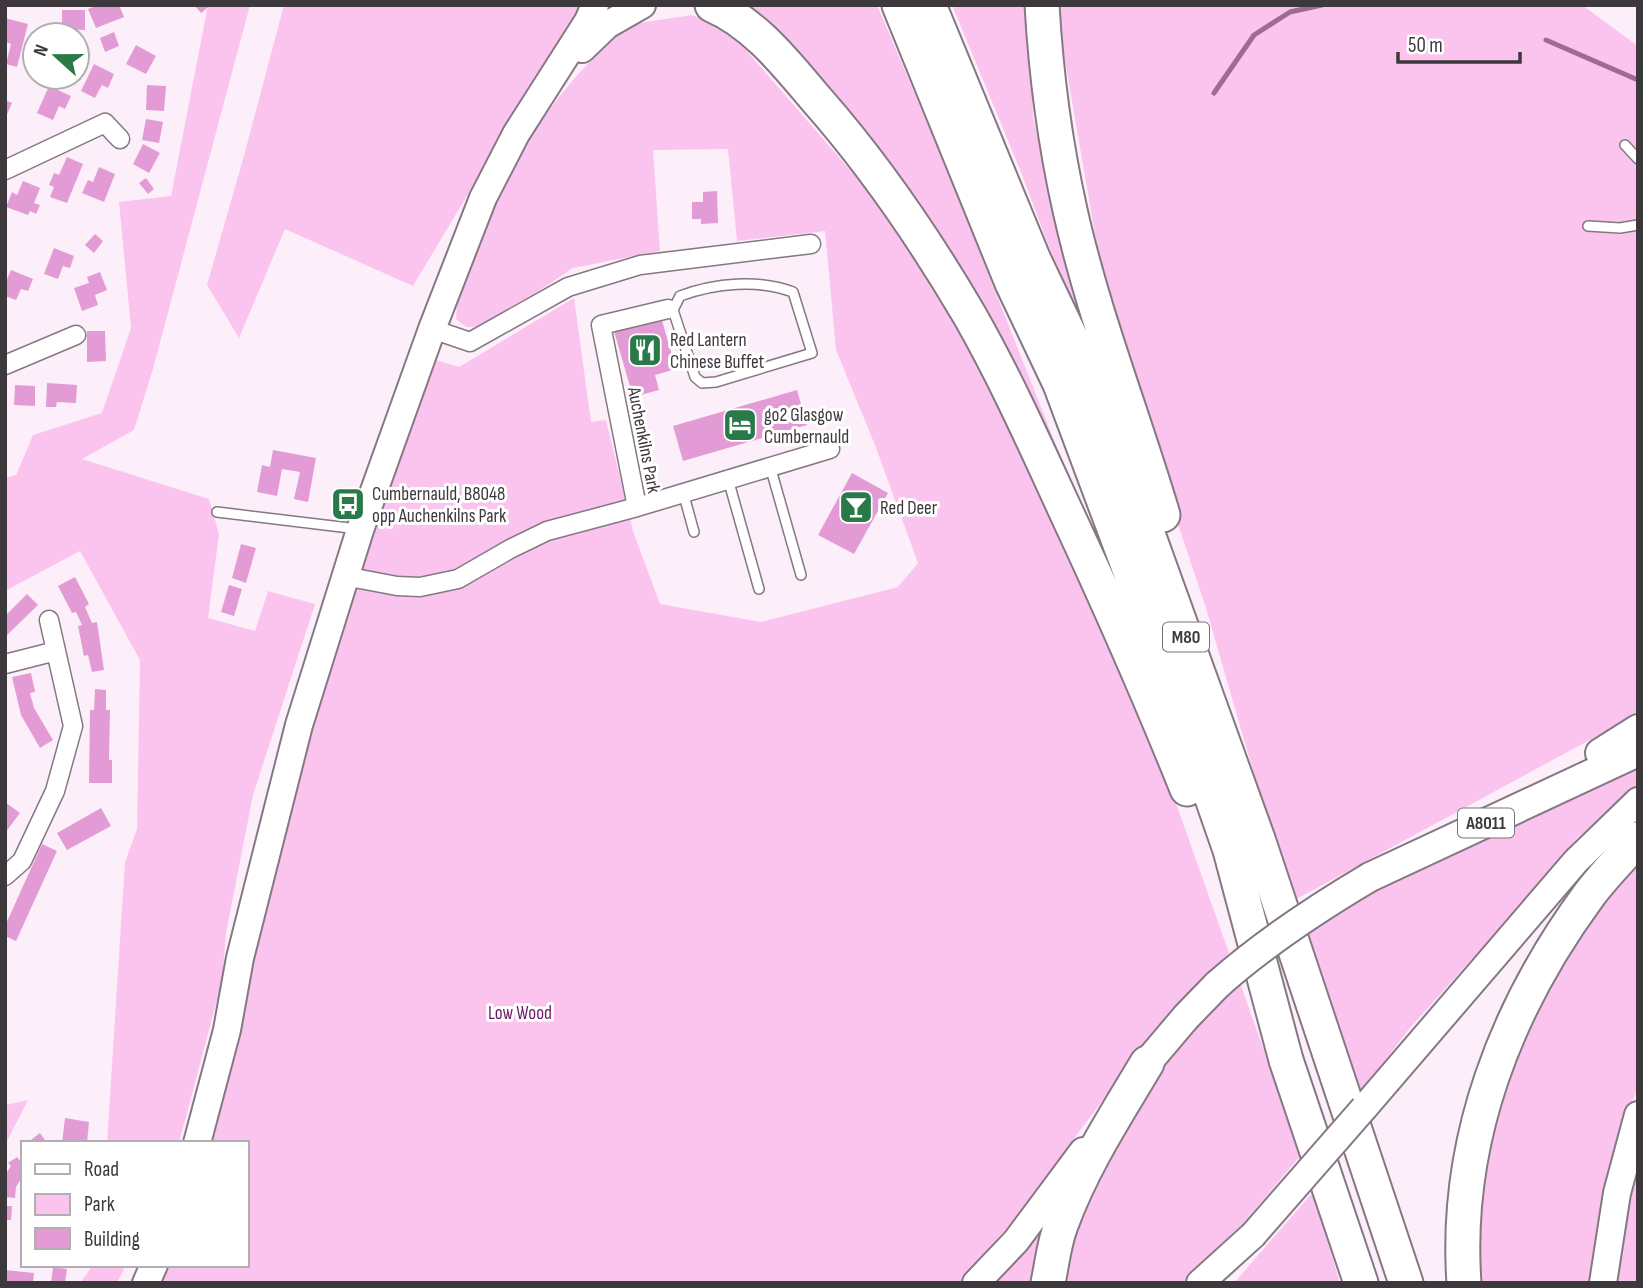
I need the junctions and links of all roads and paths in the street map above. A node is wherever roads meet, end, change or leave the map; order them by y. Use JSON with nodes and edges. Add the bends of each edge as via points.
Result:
{"nodes":[{"id":1,"x":595,"y":5,"type":"edge"},
{"id":2,"x":642,"y":5,"type":"edge"},
{"id":3,"x":712,"y":5,"type":"edge"},
{"id":4,"x":899,"y":5,"type":"edge"},
{"id":5,"x":929,"y":5,"type":"edge"},
{"id":6,"x":1042,"y":5,"type":"edge"},
{"id":7,"x":555,"y":76,"type":"junction"},
{"id":8,"x":120,"y":139,"type":"dead end"},
{"id":9,"x":1625,"y":145,"type":"dead end"},
{"id":10,"x":1638,"y":159,"type":"edge"},
{"id":11,"x":5,"y":170,"type":"edge"},
{"id":12,"x":1638,"y":225,"type":"edge"},
{"id":13,"x":1588,"y":226,"type":"dead end"},
{"id":14,"x":811,"y":244,"type":"dead end"},
{"id":15,"x":671,"y":309,"type":"junction"},
{"id":16,"x":432,"y":329,"type":"junction"},
{"id":17,"x":76,"y":335,"type":"dead end"},
{"id":18,"x":5,"y":365,"type":"edge"},
{"id":19,"x":831,"y":449,"type":"dead end"},
{"id":20,"x":770,"y":466,"type":"junction"},
{"id":21,"x":728,"y":479,"type":"junction"},
{"id":22,"x":683,"y":492,"type":"junction"},
{"id":23,"x":637,"y":507,"type":"junction"},
{"id":24,"x":217,"y":512,"type":"dead end"},
{"id":25,"x":360,"y":530,"type":"junction"},
{"id":26,"x":694,"y":532,"type":"dead end"},
{"id":27,"x":801,"y":575,"type":"dead end"},
{"id":28,"x":344,"y":576,"type":"junction"},
{"id":29,"x":759,"y":589,"type":"dead end"},
{"id":30,"x":49,"y":620,"type":"dead end"},
{"id":31,"x":56,"y":651,"type":"junction"},
{"id":32,"x":5,"y":664,"type":"edge"},
{"id":33,"x":1638,"y":729,"type":"edge"},
{"id":34,"x":1638,"y":752,"type":"edge"},
{"id":35,"x":1638,"y":801,"type":"edge"},
{"id":36,"x":1465,"y":832,"type":"junction"},
{"id":37,"x":1258,"y":839,"type":"junction"},
{"id":38,"x":1638,"y":839,"type":"edge"},
{"id":39,"x":5,"y":876,"type":"edge"},
{"id":40,"x":1286,"y":1060,"type":"junction"},
{"id":41,"x":1147,"y":1063,"type":"junction"},
{"id":42,"x":1638,"y":1115,"type":"edge"},
{"id":43,"x":198,"y":1141,"type":"edge"},
{"id":44,"x":154,"y":1267,"type":"edge"},
{"id":45,"x":146,"y":1283,"type":"edge"},
{"id":46,"x":976,"y":1283,"type":"edge"},
{"id":47,"x":1048,"y":1283,"type":"edge"},
{"id":48,"x":1200,"y":1283,"type":"edge"},
{"id":49,"x":1361,"y":1283,"type":"edge"},
{"id":50,"x":1406,"y":1283,"type":"edge"},
{"id":51,"x":1464,"y":1283,"type":"edge"},
{"id":52,"x":1602,"y":1283,"type":"edge"}],
"edges":[{"from":1,"to":7,"type":"main road"},
{"from":2,"to":7,"type":"main road","via":[[607,25]]},
{"from":3,"to":40,"type":"highway","via":[[757,34],[848,135],[970,316],[1022,417],[1151,701],[1211,848]]},
{"from":4,"to":40,"type":"highway","number":"M80","via":[[1012,283],[1060,384],[1174,689],[1230,850]]},
{"from":5,"to":37,"type":"highway","number":"M80","via":[[1034,260],[1085,368]]},
{"from":6,"to":37,"type":"highway","via":[[1053,122],[1070,212]]},
{"from":7,"to":16,"type":"main road","via":[[516,134],[484,198]]},
{"from":8,"to":11,"type":"street","via":[[105,123]]},
{"from":9,"to":10,"type":"lane"},
{"from":12,"to":13,"type":"lane"},
{"from":14,"to":16,"type":"street","via":[[640,265],[568,287],[470,342]]},
{"from":15,"to":15,"type":"lane","via":[[695,377],[702,383],[812,353],[793,292],[777,286],[718,285],[680,296]]},
{"from":15,"to":23,"type":"street","name":"Auchenkilns Park","via":[[601,325]]},
{"from":16,"to":25,"type":"main road"},
{"from":17,"to":18,"type":"street"},
{"from":19,"to":20,"type":"street","name":"Auchenkilns Park"},
{"from":20,"to":21,"type":"street","name":"Auchenkilns Park"},
{"from":20,"to":27,"type":"lane"},
{"from":21,"to":22,"type":"street","name":"Auchenkilns Park"},
{"from":21,"to":29,"type":"lane"},
{"from":22,"to":23,"type":"street","name":"Auchenkilns Park"},
{"from":22,"to":26,"type":"lane"},
{"from":23,"to":28,"type":"street","name":"Auchenkilns Park","via":[[547,531],[458,579],[420,587]]},
{"from":24,"to":25,"type":"lane"},
{"from":25,"to":28,"type":"main road"},
{"from":28,"to":43,"type":"main road","via":[[299,725]]},
{"from":30,"to":31,"type":"street"},
{"from":31,"to":32,"type":"street"},
{"from":31,"to":39,"type":"street","via":[[73,726],[55,791],[22,861]]},
{"from":33,"to":36,"type":"main road"},
{"from":34,"to":36,"type":"main road","number":"A8011"},
{"from":35,"to":48,"type":"main road","bridge":true,"via":[[1576,861],[1253,1235]]},
{"from":36,"to":41,"type":"main road","number":"A8011","bridge":true,"via":[[1370,877],[1297,922],[1217,985]]},
{"from":37,"to":50,"type":"highway","number":"M80"},
{"from":38,"to":51,"type":"highway","via":[[1590,893],[1545,959],[1510,1027],[1482,1104],[1467,1184]]},
{"from":40,"to":49,"type":"highway","number":"M80"},
{"from":41,"to":46,"type":"main road","via":[[1045,1204]]},
{"from":41,"to":47,"type":"highway","via":[[1104,1134],[1060,1227]]},
{"from":42,"to":52,"type":"main road","via":[[1617,1193]]},
{"from":44,"to":45,"type":"main road"}]}
